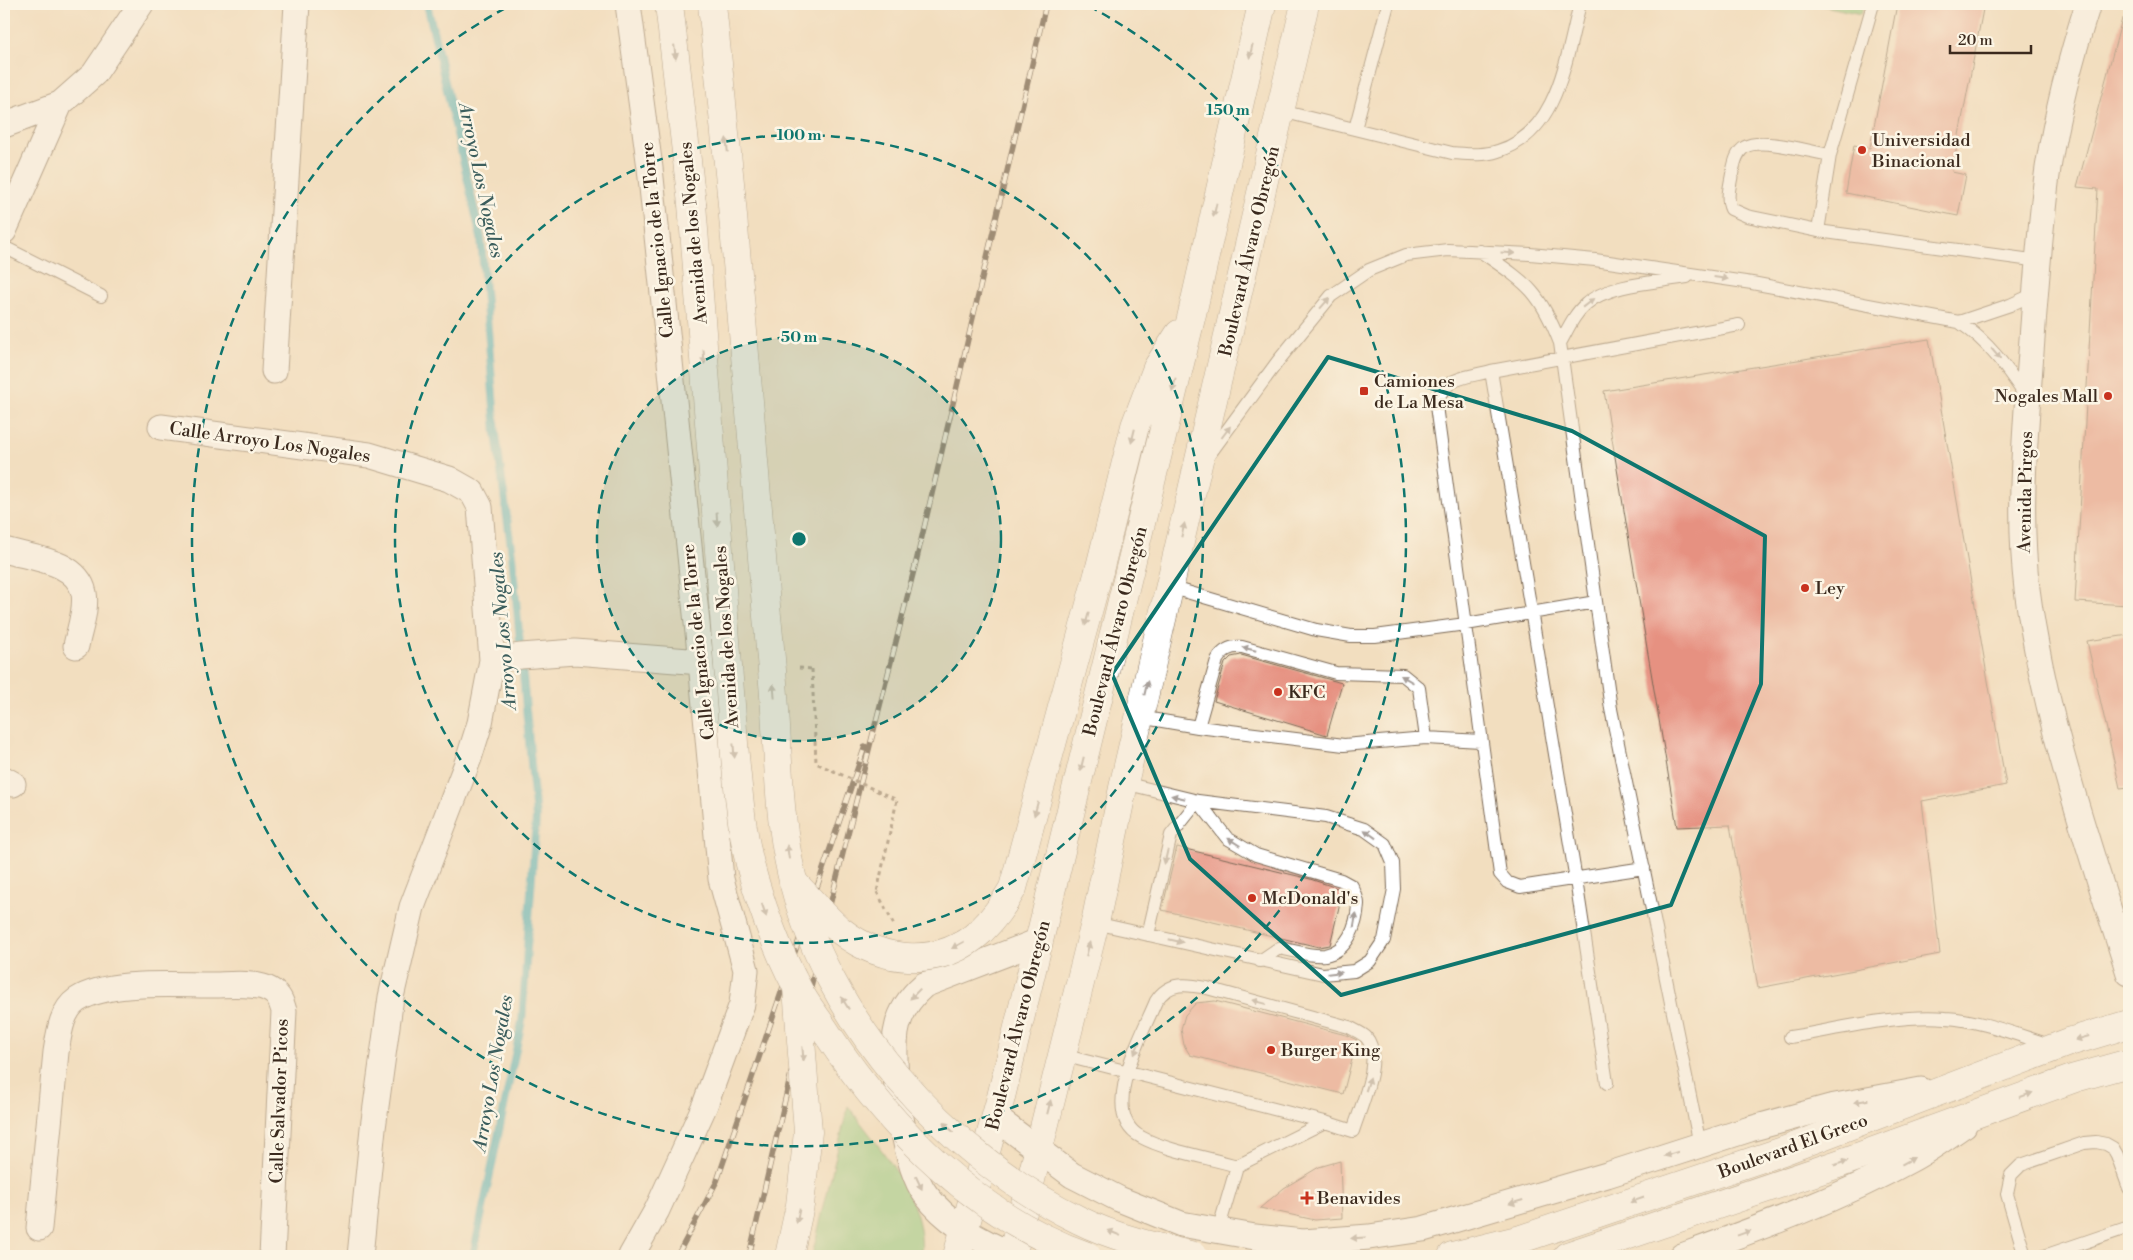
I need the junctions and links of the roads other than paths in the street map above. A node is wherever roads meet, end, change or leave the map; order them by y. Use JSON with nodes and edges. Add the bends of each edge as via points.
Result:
{"nodes":[{"id":1,"x":141,"y":4,"type":"edge"},
{"id":2,"x":297,"y":4,"type":"edge"},
{"id":3,"x":628,"y":4,"type":"edge"},
{"id":4,"x":670,"y":4,"type":"edge"},
{"id":5,"x":712,"y":4,"type":"edge"},
{"id":6,"x":1262,"y":4,"type":"edge"},
{"id":7,"x":1305,"y":4,"type":"edge"},
{"id":8,"x":1388,"y":4,"type":"edge"},
{"id":9,"x":1580,"y":4,"type":"edge"},
{"id":10,"x":1873,"y":4,"type":"edge"},
{"id":11,"x":2088,"y":4,"type":"edge"},
{"id":12,"x":60,"y":104,"type":"junction"},
{"id":13,"x":1281,"y":111,"type":"junction"},
{"id":14,"x":4,"y":125,"type":"edge"},
{"id":15,"x":1355,"y":129,"type":"junction"},
{"id":16,"x":1830,"y":155,"type":"junction"},
{"id":17,"x":4,"y":231,"type":"edge"},
{"id":18,"x":1818,"y":231,"type":"junction"},
{"id":19,"x":4,"y":247,"type":"edge"},
{"id":20,"x":1480,"y":251,"type":"junction"},
{"id":21,"x":2039,"y":261,"type":"junction"},
{"id":22,"x":1700,"y":275,"type":"junction"},
{"id":23,"x":2036,"y":293,"type":"junction"},
{"id":24,"x":100,"y":296,"type":"dead end"},
{"id":25,"x":1192,"y":314,"type":"junction"},
{"id":26,"x":1959,"y":322,"type":"junction"},
{"id":27,"x":1740,"y":325,"type":"dead end"},
{"id":28,"x":1560,"y":343,"type":"junction"},
{"id":29,"x":1562,"y":358,"type":"junction"},
{"id":30,"x":274,"y":371,"type":"dead end"},
{"id":31,"x":1491,"y":371,"type":"junction"},
{"id":32,"x":2028,"y":398,"type":"junction"},
{"id":33,"x":161,"y":427,"type":"dead end"},
{"id":34,"x":1197,"y":471,"type":"junction"},
{"id":35,"x":4,"y":550,"type":"edge"},
{"id":36,"x":1170,"y":587,"type":"junction"},
{"id":37,"x":1596,"y":602,"type":"junction"},
{"id":38,"x":1532,"y":613,"type":"junction"},
{"id":39,"x":1466,"y":624,"type":"junction"},
{"id":40,"x":76,"y":646,"type":"dead end"},
{"id":41,"x":492,"y":660,"type":"junction"},
{"id":42,"x":701,"y":662,"type":"junction"},
{"id":43,"x":1139,"y":717,"type":"junction"},
{"id":44,"x":1198,"y":727,"type":"junction"},
{"id":45,"x":1426,"y":738,"type":"junction"},
{"id":46,"x":1482,"y":741,"type":"junction"},
{"id":47,"x":1124,"y":783,"type":"junction"},
{"id":48,"x":1198,"y":801,"type":"junction"},
{"id":49,"x":1644,"y":868,"type":"junction"},
{"id":50,"x":1576,"y":880,"type":"junction"},
{"id":51,"x":793,"y":882,"type":"junction"},
{"id":52,"x":1095,"y":923,"type":"junction"},
{"id":53,"x":1148,"y":935,"type":"junction"},
{"id":54,"x":1040,"y":940,"type":"junction"},
{"id":55,"x":1260,"y":961,"type":"junction"},
{"id":56,"x":2129,"y":973,"type":"edge"},
{"id":57,"x":797,"y":988,"type":"junction"},
{"id":58,"x":2129,"y":1024,"type":"edge"},
{"id":59,"x":1790,"y":1037,"type":"dead end"},
{"id":60,"x":2055,"y":1047,"type":"junction"},
{"id":61,"x":1062,"y":1055,"type":"junction"},
{"id":62,"x":2129,"y":1063,"type":"edge"},
{"id":63,"x":1128,"y":1072,"type":"junction"},
{"id":64,"x":1608,"y":1083,"type":"dead end"},
{"id":65,"x":1961,"y":1083,"type":"junction"},
{"id":66,"x":1991,"y":1107,"type":"junction"},
{"id":67,"x":996,"y":1118,"type":"junction"},
{"id":68,"x":1324,"y":1122,"type":"junction"},
{"id":69,"x":1700,"y":1145,"type":"junction"},
{"id":70,"x":1038,"y":1151,"type":"junction"},
{"id":71,"x":1237,"y":1166,"type":"junction"},
{"id":72,"x":2129,"y":1188,"type":"edge"},
{"id":73,"x":2129,"y":1227,"type":"edge"},
{"id":74,"x":39,"y":1228,"type":"dead end"},
{"id":75,"x":964,"y":1230,"type":"junction"},
{"id":76,"x":1218,"y":1231,"type":"junction"},
{"id":77,"x":272,"y":1256,"type":"edge"},
{"id":78,"x":360,"y":1256,"type":"edge"},
{"id":79,"x":631,"y":1256,"type":"edge"},
{"id":80,"x":789,"y":1256,"type":"edge"},
{"id":81,"x":957,"y":1256,"type":"edge"},
{"id":82,"x":1014,"y":1256,"type":"edge"},
{"id":83,"x":1087,"y":1256,"type":"edge"},
{"id":84,"x":1194,"y":1256,"type":"edge"},
{"id":85,"x":1452,"y":1256,"type":"edge"},
{"id":86,"x":1567,"y":1256,"type":"edge"},
{"id":87,"x":1682,"y":1256,"type":"edge"},
{"id":88,"x":2025,"y":1256,"type":"edge"},
{"id":89,"x":2044,"y":1256,"type":"edge"}],
"edges":[{"from":1,"to":12,"type":"street","via":[[94,74]]},
{"from":2,"to":30,"type":"street"},
{"from":3,"to":42,"type":"street","name":"Calle Ignacio de la Torre","via":[[650,168]]},
{"from":4,"to":57,"type":"main road","name":"Avenida de los Nogales","one_way":true,"bridge":true,"via":[[692,204],[742,824],[753,877]]},
{"from":51,"to":5,"type":"main road","one_way":true,"bridge":true,"via":[[781,805],[775,703]]},
{"from":6,"to":25,"type":"main road","name":"Boulevard Álvaro Obregón","one_way":true},
{"from":7,"to":13,"type":"main road","name":"Boulevard Álvaro Obregón"},
{"from":8,"to":15,"type":"lane"},
{"from":9,"to":15,"type":"lane","via":[[1555,97],[1537,127],[1518,144],[1497,152],[1452,153]]},
{"from":10,"to":16,"type":"lane"},
{"from":11,"to":21,"type":"street","name":"Avenida Pirgos","via":[[2062,94],[2048,168]]},
{"from":12,"to":14,"type":"street"},
{"from":12,"to":17,"type":"street"},
{"from":13,"to":15,"type":"lane"},
{"from":13,"to":34,"type":"main road","name":"Boulevard Álvaro Obregón"},
{"from":16,"to":18,"type":"lane"},
{"from":16,"to":18,"type":"lane","via":[[1763,144],[1746,146],[1734,164],[1728,199],[1731,209],[1747,216]]},
{"from":18,"to":21,"type":"lane"},
{"from":19,"to":24,"type":"lane"},
{"from":20,"to":22,"type":"lane","one_way":true,"via":[[1595,260]]},
{"from":20,"to":28,"type":"lane","via":[[1535,293],[1549,314]]},
{"from":34,"to":20,"type":"lane","one_way":true,"via":[[1278,361],[1331,296],[1369,270],[1406,255],[1448,250]]},
{"from":21,"to":23,"type":"street","name":"Avenida Pirgos"},
{"from":22,"to":26,"type":"lane","one_way":true},
{"from":28,"to":22,"type":"lane","one_way":true,"via":[[1576,314],[1599,295],[1626,287]]},
{"from":23,"to":26,"type":"lane"},
{"from":23,"to":32,"type":"street","name":"Avenida Pirgos"},
{"from":25,"to":51,"type":"main road","one_way":true,"bridge":true,"via":[[1157,368],[1135,426],[1013,888],[998,913],[980,932],[955,948],[912,959],[892,956],[867,947],[842,931]]},
{"from":25,"to":54,"type":"main road","name":"Boulevard Álvaro Obregón","one_way":true},
{"from":26,"to":32,"type":"lane","one_way":true,"via":[[1999,356]]},
{"from":27,"to":29,"type":"lane"},
{"from":28,"to":29,"type":"lane"},
{"from":29,"to":31,"type":"lane"},
{"from":29,"to":37,"type":"lane"},
{"from":31,"to":38,"type":"lane"},
{"from":31,"to":39,"type":"lane","via":[[1452,381],[1441,391],[1436,406]]},
{"from":32,"to":56,"type":"street","name":"Avenida Pirgos","via":[[2023,549],[2027,591],[2044,680],[2071,786]]},
{"from":33,"to":41,"type":"street","name":"Calle Arroyo Los Nogales","via":[[369,454],[449,479],[472,492],[480,507]]},
{"from":36,"to":34,"type":"main road","name":"Boulevard Álvaro Obregón","one_way":true},
{"from":35,"to":40,"type":"street","via":[[60,565],[78,581],[84,593],[84,608]]},
{"from":36,"to":39,"type":"lane","via":[[1316,630],[1351,636]]},
{"from":43,"to":36,"type":"main road","name":"Boulevard Álvaro Obregón","one_way":true},
{"from":37,"to":38,"type":"lane"},
{"from":37,"to":49,"type":"lane","via":[[1611,709]]},
{"from":38,"to":39,"type":"lane"},
{"from":38,"to":50,"type":"lane"},
{"from":39,"to":46,"type":"lane"},
{"from":41,"to":42,"type":"street","via":[[575,652]]},
{"from":41,"to":78,"type":"street","via":[[480,723],[412,907],[391,998]]},
{"from":42,"to":79,"type":"street","name":"Calle Ignacio de la Torre","via":[[721,879],[743,955],[746,983],[742,1004],[706,1105],[657,1210]]},
{"from":43,"to":44,"type":"lane"},
{"from":43,"to":47,"type":"main road","name":"Boulevard Álvaro Obregón"},
{"from":44,"to":45,"type":"lane","via":[[1344,745]]},
{"from":45,"to":44,"type":"lane","one_way":true,"via":[[1419,688],[1403,675],[1336,672],[1242,646],[1233,646],[1222,652],[1217,660]]},
{"from":45,"to":46,"type":"lane"},
{"from":46,"to":50,"type":"lane","via":[[1502,879],[1520,887]]},
{"from":48,"to":47,"type":"lane","one_way":true},
{"from":47,"to":52,"type":"main road","name":"Boulevard Álvaro Obregón"},
{"from":48,"to":53,"type":"lane","one_way":true,"via":[[1171,835]]},
{"from":55,"to":48,"type":"lane","one_way":true,"via":[[1279,948],[1322,956],[1343,947],[1353,929],[1358,902],[1352,886],[1256,855],[1227,838]]},
{"from":55,"to":48,"type":"lane","one_way":true,"via":[[1323,974],[1354,971],[1370,961],[1384,940],[1394,889],[1393,864],[1385,844],[1364,829],[1326,817]]},
{"from":49,"to":50,"type":"lane"},
{"from":49,"to":69,"type":"lane"},
{"from":50,"to":64,"type":"lane"},
{"from":84,"to":51,"type":"main road","one_way":true,"bridge":true,"via":[[1139,1243],[1079,1220],[985,1160],[934,1115],[873,1048],[832,984],[812,940]]},
{"from":52,"to":53,"type":"lane"},
{"from":61,"to":52,"type":"main road","name":"Boulevard Álvaro Obregón","one_way":true},
{"from":53,"to":55,"type":"lane","one_way":true},
{"from":54,"to":67,"type":"main road","name":"Boulevard Álvaro Obregón"},
{"from":54,"to":75,"type":"street","one_way":true,"via":[[924,985],[904,1009],[896,1032],[895,1062],[901,1118],[917,1181],[938,1209]]},
{"from":57,"to":80,"type":"main road","one_way":true,"bridge":true,"via":[[808,1132],[800,1205]]},
{"from":57,"to":83,"type":"main road","name":"Avenida de los Nogales","bridge":true,"via":[[852,1072],[899,1128],[974,1195],[1012,1221],[1060,1247]]},
{"from":58,"to":60,"type":"main road","name":"Boulevard El Greco","one_way":true},
{"from":59,"to":60,"type":"lane","via":[[1920,1017],[1947,1018],[1977,1023]]},
{"from":60,"to":65,"type":"main road","name":"Boulevard El Greco"},
{"from":61,"to":63,"type":"lane"},
{"from":70,"to":61,"type":"main road","name":"Boulevard Álvaro Obregón","one_way":true},
{"from":66,"to":62,"type":"main road","name":"Boulevard El Greco","one_way":true},
{"from":63,"to":68,"type":"lane"},
{"from":68,"to":63,"type":"lane","one_way":true,"via":[[1353,1130],[1371,1076],[1373,1053],[1366,1037],[1349,1027],[1207,988],[1178,985],[1163,991]]},
{"from":63,"to":71,"type":"lane","via":[[1121,1107],[1131,1130],[1149,1141]]},
{"from":65,"to":69,"type":"street","one_way":true,"via":[[1830,1107]]},
{"from":65,"to":85,"type":"main road","name":"Boulevard El Greco","one_way":true,"via":[[1783,1151],[1521,1239]]},
{"from":86,"to":66,"type":"main road","name":"Boulevard El Greco","one_way":true,"via":[[1794,1179]]},
{"from":87,"to":66,"type":"street","one_way":true,"via":[[1786,1218],[1864,1184],[1912,1159]]},
{"from":67,"to":70,"type":"street"},
{"from":67,"to":75,"type":"main road","name":"Boulevard Álvaro Obregón"},
{"from":68,"to":71,"type":"lane"},
{"from":69,"to":76,"type":"street","one_way":true,"via":[[1423,1229],[1303,1242]]},
{"from":70,"to":76,"type":"street","via":[[1072,1175],[1119,1199],[1181,1224]]},
{"from":70,"to":82,"type":"main road","name":"Boulevard Álvaro Obregón"},
{"from":71,"to":76,"type":"lane"},
{"from":72,"to":88,"type":"lane","via":[[2117,1155],[2106,1144],[2084,1143],[2021,1165],[2011,1175],[2007,1194]]},
{"from":73,"to":89,"type":"lane"},
{"from":74,"to":77,"type":"street","name":"Calle Salvador Picos","via":[[56,1052],[69,1009],[90,995],[138,985],[256,985],[274,992],[280,998],[284,1011]]},
{"from":75,"to":81,"type":"main road","name":"Boulevard Álvaro Obregón"},
{"from":75,"to":82,"type":"street"}]}
